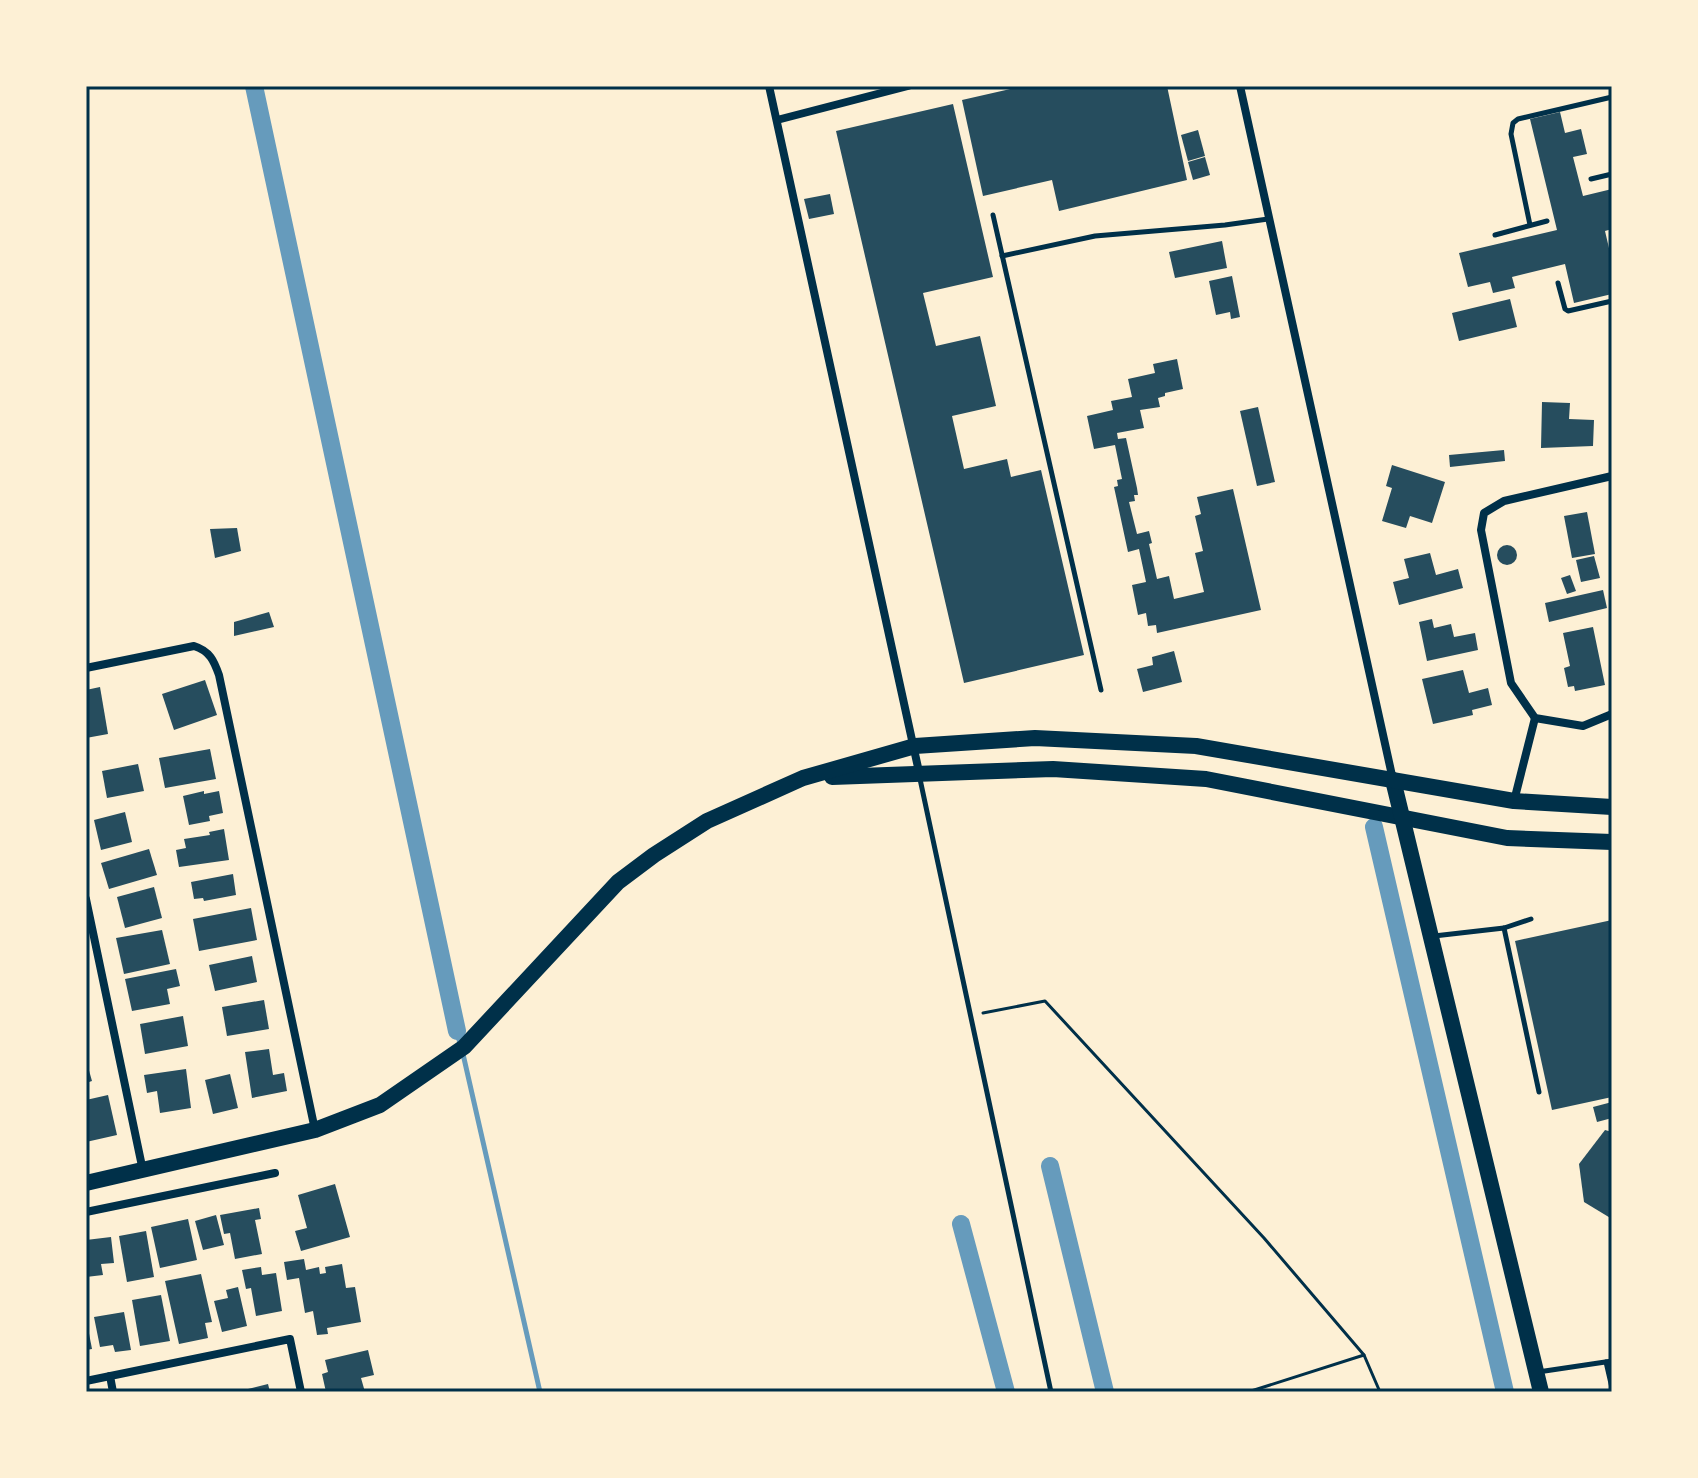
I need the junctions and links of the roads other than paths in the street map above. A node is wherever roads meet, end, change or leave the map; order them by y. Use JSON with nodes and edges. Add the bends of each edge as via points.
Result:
{"nodes":[{"id":1,"x":769,"y":86,"type":"edge"},
{"id":2,"x":908,"y":86,"type":"edge"},
{"id":3,"x":1240,"y":86,"type":"edge"},
{"id":4,"x":1612,"y":97,"type":"edge"},
{"id":5,"x":777,"y":120,"type":"junction"},
{"id":6,"x":1612,"y":174,"type":"edge"},
{"id":7,"x":1591,"y":179,"type":"dead end"},
{"id":8,"x":993,"y":215,"type":"dead end"},
{"id":9,"x":1269,"y":219,"type":"junction"},
{"id":10,"x":1547,"y":221,"type":"dead end"},
{"id":11,"x":1530,"y":225,"type":"junction"},
{"id":12,"x":1495,"y":235,"type":"dead end"},
{"id":13,"x":1002,"y":256,"type":"junction"},
{"id":14,"x":1558,"y":283,"type":"dead end"},
{"id":15,"x":1612,"y":301,"type":"edge"},
{"id":16,"x":1612,"y":476,"type":"edge"},
{"id":17,"x":86,"y":668,"type":"edge"},
{"id":18,"x":1101,"y":690,"type":"dead end"},
{"id":19,"x":1612,"y":714,"type":"edge"},
{"id":20,"x":1535,"y":718,"type":"junction"},
{"id":21,"x":915,"y":746,"type":"junction"},
{"id":22,"x":919,"y":772,"type":"junction"},
{"id":23,"x":803,"y":778,"type":"junction"},
{"id":24,"x":1393,"y":780,"type":"junction"},
{"id":25,"x":1514,"y":801,"type":"junction"},
{"id":26,"x":1612,"y":807,"type":"edge"},
{"id":27,"x":1400,"y":815,"type":"junction"},
{"id":28,"x":1612,"y":842,"type":"edge"},
{"id":29,"x":86,"y":899,"type":"edge"},
{"id":30,"x":1531,"y":919,"type":"dead end"},
{"id":31,"x":1504,"y":928,"type":"junction"},
{"id":32,"x":1429,"y":936,"type":"junction"},
{"id":33,"x":1539,"y":1092,"type":"dead end"},
{"id":34,"x":315,"y":1130,"type":"junction"},
{"id":35,"x":143,"y":1171,"type":"junction"},
{"id":36,"x":275,"y":1173,"type":"dead end"},
{"id":37,"x":86,"y":1183,"type":"edge"},
{"id":38,"x":86,"y":1212,"type":"edge"},
{"id":39,"x":1609,"y":1361,"type":"edge"},
{"id":40,"x":1536,"y":1373,"type":"junction"},
{"id":41,"x":110,"y":1376,"type":"junction"},
{"id":42,"x":86,"y":1381,"type":"edge"},
{"id":43,"x":1612,"y":1388,"type":"edge"},
{"id":44,"x":113,"y":1392,"type":"edge"},
{"id":45,"x":301,"y":1392,"type":"edge"},
{"id":46,"x":1051,"y":1392,"type":"edge"},
{"id":47,"x":1541,"y":1392,"type":"edge"}],
"edges":[{"from":1,"to":5,"type":"street"},
{"from":2,"to":5,"type":"street"},
{"from":3,"to":9,"type":"street"},
{"from":4,"to":11,"type":"lane","via":[[1513,123]]},
{"from":5,"to":21,"type":"street"},
{"from":6,"to":7,"type":"lane"},
{"from":8,"to":13,"type":"lane"},
{"from":9,"to":13,"type":"lane","via":[[1095,236]]},
{"from":9,"to":24,"type":"street"},
{"from":10,"to":11,"type":"lane"},
{"from":11,"to":12,"type":"lane"},
{"from":13,"to":18,"type":"lane"},
{"from":14,"to":15,"type":"lane","via":[[1568,311]]},
{"from":16,"to":20,"type":"street","via":[[1504,501],[1484,513],[1481,530],[1511,683]]},
{"from":17,"to":34,"type":"street","via":[[194,646],[206,650],[219,675]]},
{"from":19,"to":20,"type":"street","via":[[1583,726]]},
{"from":20,"to":25,"type":"street"},
{"from":21,"to":22,"type":"street"},
{"from":21,"to":23,"type":"main road"},
{"from":21,"to":24,"type":"main road","via":[[1035,738],[1196,746]]},
{"from":22,"to":23,"type":"main road"},
{"from":22,"to":27,"type":"main road","via":[[1053,769],[1206,779]]},
{"from":22,"to":46,"type":"lane"},
{"from":23,"to":34,"type":"main road","via":[[707,821],[618,882],[459,1053],[371,1110]]},
{"from":24,"to":25,"type":"main road"},
{"from":24,"to":27,"type":"main road"},
{"from":25,"to":26,"type":"main road"},
{"from":27,"to":28,"type":"main road","via":[[1507,838]]},
{"from":27,"to":32,"type":"main road"},
{"from":29,"to":35,"type":"street"},
{"from":30,"to":31,"type":"lane"},
{"from":31,"to":32,"type":"lane"},
{"from":31,"to":33,"type":"lane"},
{"from":32,"to":40,"type":"main road"},
{"from":34,"to":35,"type":"main road"},
{"from":35,"to":37,"type":"main road"},
{"from":36,"to":38,"type":"street"},
{"from":39,"to":40,"type":"lane"},
{"from":39,"to":43,"type":"lane"},
{"from":40,"to":47,"type":"main road"},
{"from":41,"to":42,"type":"street"},
{"from":41,"to":44,"type":"street"},
{"from":41,"to":45,"type":"street","via":[[290,1339]]}]}
